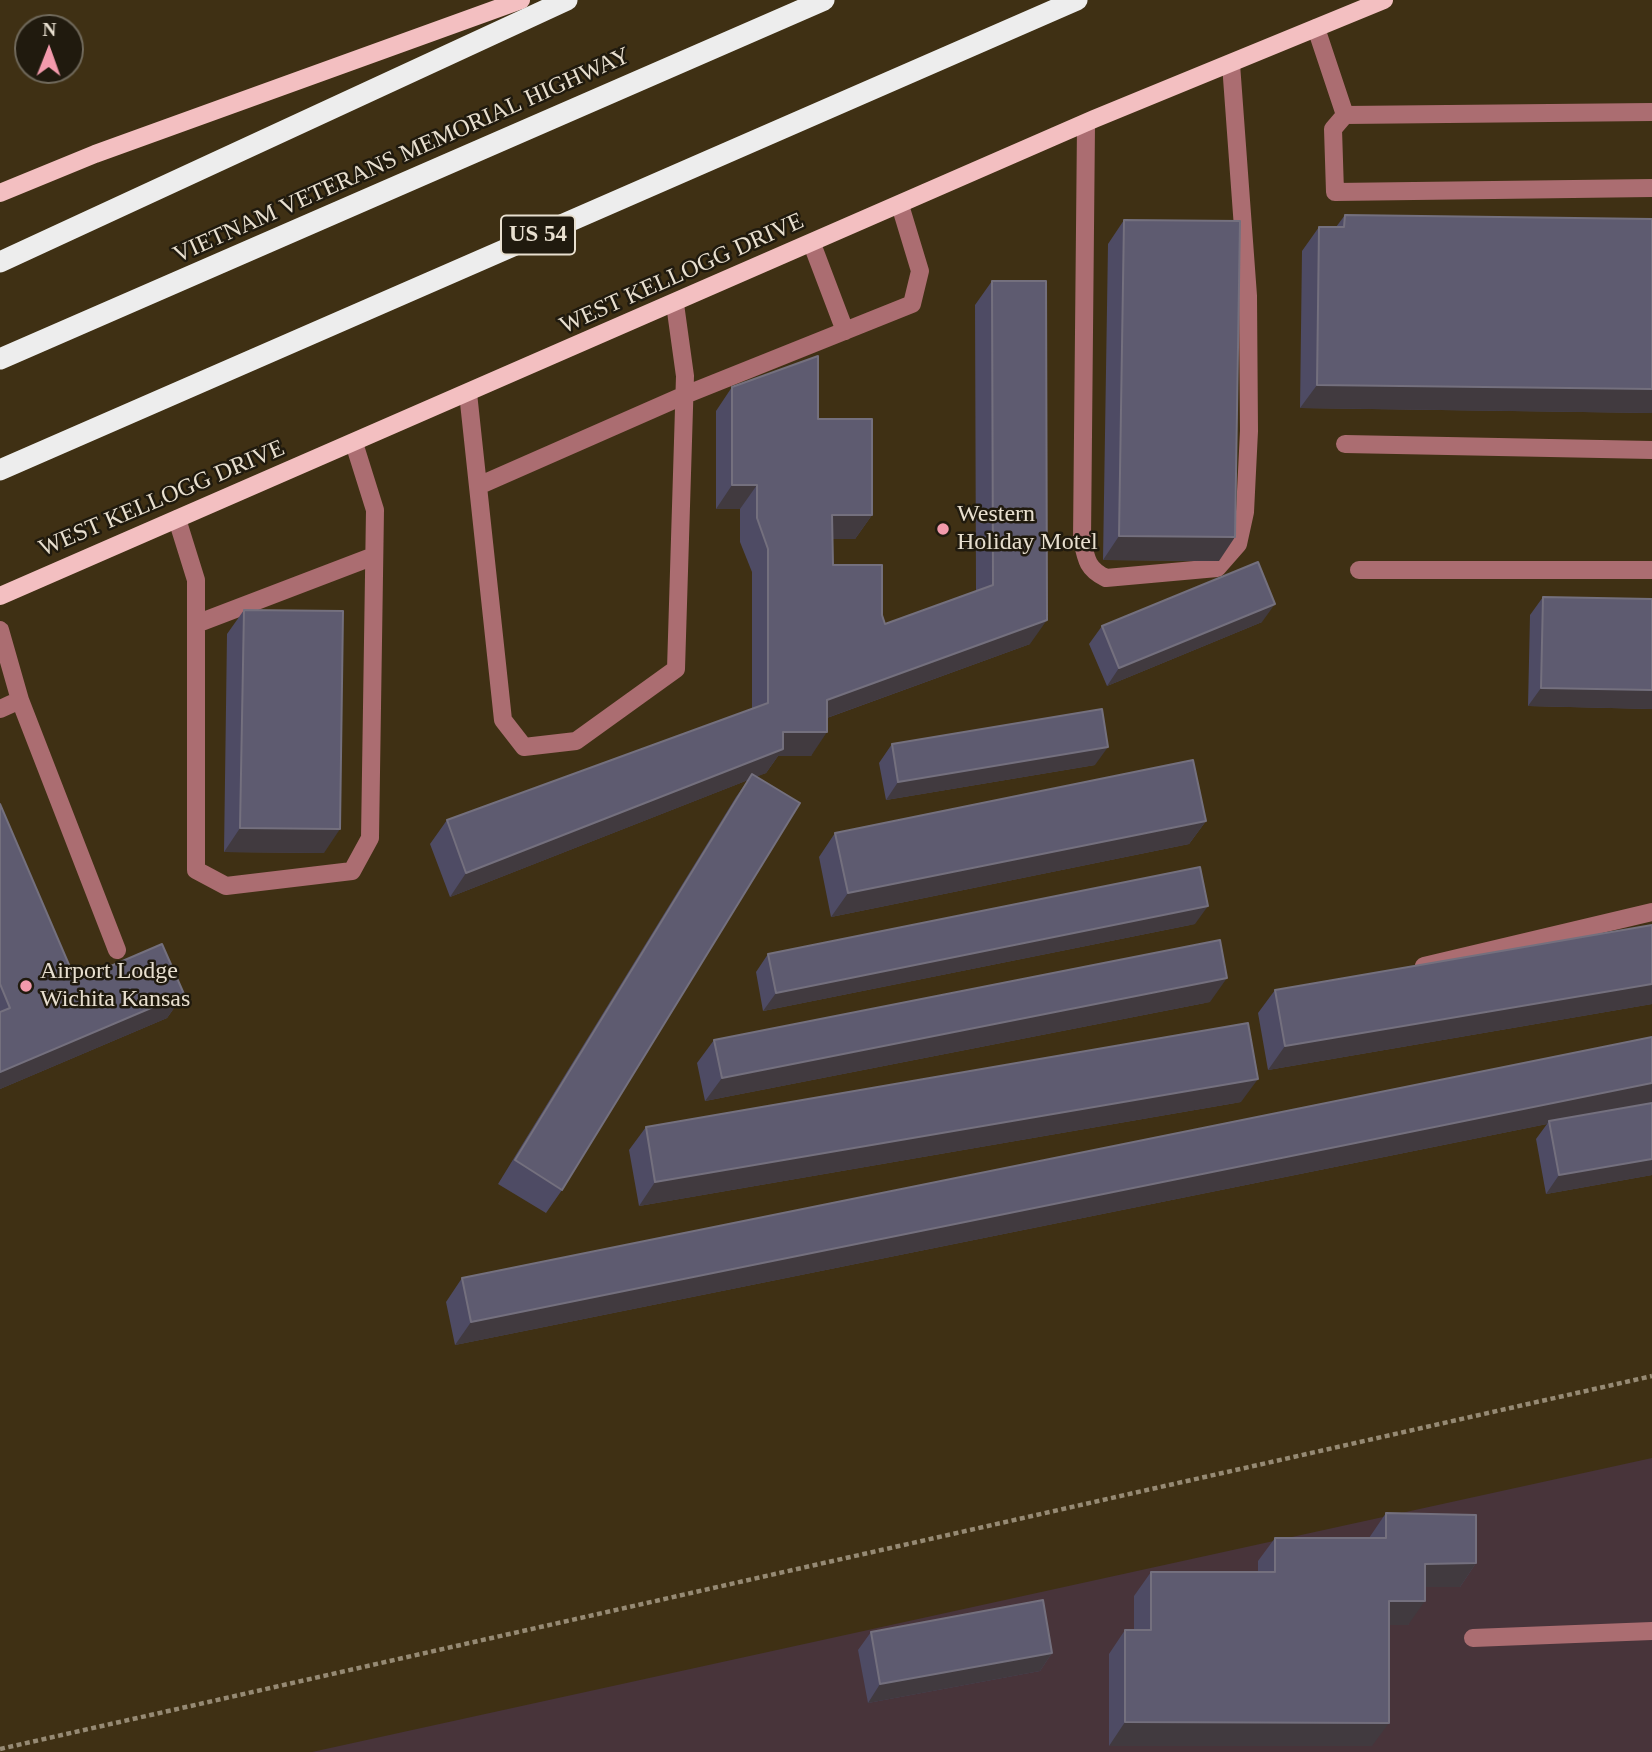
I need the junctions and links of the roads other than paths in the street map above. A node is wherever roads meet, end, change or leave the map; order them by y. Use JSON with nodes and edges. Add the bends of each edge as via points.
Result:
{"nodes":[{"id":1,"x":521,"y":0,"type":"edge"},
{"id":2,"x":567,"y":0,"type":"edge"},
{"id":3,"x":824,"y":0,"type":"edge"},
{"id":4,"x":1077,"y":0,"type":"edge"},
{"id":5,"x":1384,"y":0,"type":"edge"},
{"id":6,"x":1316,"y":29,"type":"junction"},
{"id":7,"x":1231,"y":64,"type":"junction"},
{"id":8,"x":1652,"y":112,"type":"edge"},
{"id":9,"x":1345,"y":115,"type":"junction"},
{"id":10,"x":1086,"y":125,"type":"junction"},
{"id":11,"x":1652,"y":188,"type":"edge"},
{"id":12,"x":0,"y":193,"type":"edge"},
{"id":13,"x":900,"y":205,"type":"junction"},
{"id":14,"x":813,"y":244,"type":"junction"},
{"id":15,"x":0,"y":262,"type":"edge"},
{"id":16,"x":675,"y":304,"type":"junction"},
{"id":17,"x":845,"y":331,"type":"junction"},
{"id":18,"x":0,"y":359,"type":"edge"},
{"id":19,"x":468,"y":393,"type":"junction"},
{"id":20,"x":684,"y":395,"type":"junction"},
{"id":21,"x":354,"y":443,"type":"junction"},
{"id":22,"x":1345,"y":444,"type":"dead end"},
{"id":23,"x":1652,"y":450,"type":"edge"},
{"id":24,"x":0,"y":470,"type":"edge"},
{"id":25,"x":478,"y":486,"type":"junction"},
{"id":26,"x":177,"y":519,"type":"junction"},
{"id":27,"x":374,"y":556,"type":"junction"},
{"id":28,"x":1359,"y":570,"type":"dead end"},
{"id":29,"x":1652,"y":570,"type":"edge"},
{"id":30,"x":0,"y":596,"type":"edge"},
{"id":31,"x":196,"y":624,"type":"junction"},
{"id":32,"x":0,"y":630,"type":"edge"},
{"id":33,"x":20,"y":700,"type":"junction"},
{"id":34,"x":0,"y":709,"type":"edge"},
{"id":35,"x":1652,"y":912,"type":"edge"},
{"id":36,"x":117,"y":950,"type":"dead end"},
{"id":37,"x":1410,"y":969,"type":"edge"},
{"id":38,"x":1652,"y":1631,"type":"edge"},
{"id":39,"x":1473,"y":1637,"type":"dead end"}],
"edges":[{"from":1,"to":12,"type":"main road","via":[[95,154]]},
{"from":2,"to":15,"type":"highway"},
{"from":3,"to":18,"type":"highway","name":"VIETNAM VETERANS MEMORIAL HIGHWAY"},
{"from":4,"to":24,"type":"highway","number":"US 54"},
{"from":5,"to":6,"type":"main road","name":"WEST KELLOGG DRIVE"},
{"from":6,"to":7,"type":"main road","name":"WEST KELLOGG DRIVE"},
{"from":6,"to":9,"type":"lane"},
{"from":7,"to":10,"type":"main road","name":"WEST KELLOGG DRIVE"},
{"from":7,"to":10,"type":"lane","via":[[1248,296],[1249,431],[1245,512],[1238,544],[1217,569],[1107,578],[1086,562],[1082,539]]},
{"from":8,"to":9,"type":"lane"},
{"from":9,"to":11,"type":"lane","via":[[1333,129],[1335,191]]},
{"from":10,"to":13,"type":"main road","name":"WEST KELLOGG DRIVE"},
{"from":13,"to":14,"type":"main road","name":"WEST KELLOGG DRIVE"},
{"from":13,"to":17,"type":"lane","via":[[920,271],[912,304]]},
{"from":14,"to":16,"type":"main road","name":"WEST KELLOGG DRIVE"},
{"from":14,"to":17,"type":"lane"},
{"from":16,"to":19,"type":"main road","name":"WEST KELLOGG DRIVE"},
{"from":16,"to":20,"type":"lane"},
{"from":17,"to":20,"type":"lane"},
{"from":19,"to":21,"type":"main road","name":"WEST KELLOGG DRIVE"},
{"from":19,"to":25,"type":"lane"},
{"from":20,"to":25,"type":"lane"},
{"from":20,"to":25,"type":"lane","via":[[676,669],[576,741],[524,747],[503,720]]},
{"from":21,"to":26,"type":"main road","name":"WEST KELLOGG DRIVE"},
{"from":21,"to":27,"type":"lane","via":[[375,510]]},
{"from":22,"to":23,"type":"lane"},
{"from":26,"to":30,"type":"main road","name":"WEST KELLOGG DRIVE"},
{"from":26,"to":31,"type":"lane","via":[[196,580]]},
{"from":27,"to":31,"type":"lane"},
{"from":27,"to":31,"type":"lane","via":[[370,838],[352,871],[226,886],[196,870]]},
{"from":28,"to":29,"type":"lane"},
{"from":32,"to":33,"type":"lane"},
{"from":33,"to":34,"type":"lane"},
{"from":33,"to":36,"type":"lane"},
{"from":35,"to":37,"type":"lane"},
{"from":38,"to":39,"type":"lane"}]}
